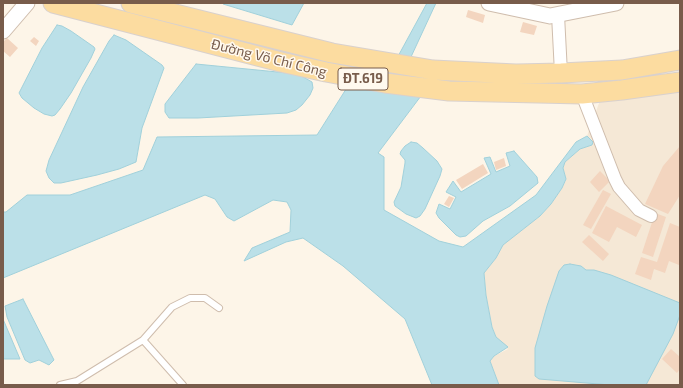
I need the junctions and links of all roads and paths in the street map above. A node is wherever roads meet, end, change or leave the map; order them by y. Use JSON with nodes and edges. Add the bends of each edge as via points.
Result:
{"nodes":[{"id":1,"x":27,"y":3,"type":"edge"},
{"id":2,"x":53,"y":3,"type":"edge"},
{"id":3,"x":131,"y":3,"type":"edge"},
{"id":4,"x":489,"y":3,"type":"edge"},
{"id":5,"x":616,"y":3,"type":"edge"},
{"id":6,"x":558,"y":15,"type":"junction"},
{"id":7,"x":3,"y":31,"type":"edge"},
{"id":8,"x":680,"y":60,"type":"edge"},
{"id":9,"x":561,"y":73,"type":"junction"},
{"id":10,"x":680,"y":82,"type":"edge"},
{"id":11,"x":582,"y":94,"type":"junction"},
{"id":12,"x":651,"y":216,"type":"dead end"},
{"id":13,"x":219,"y":308,"type":"dead end"},
{"id":14,"x":143,"y":340,"type":"junction"},
{"id":15,"x":60,"y":385,"type":"edge"},
{"id":16,"x":183,"y":385,"type":"edge"}],
"edges":[{"from":1,"to":7,"type":"street"},
{"from":2,"to":11,"type":"main road","name":"Đường Võ Chí Công","number":"ĐT.619","via":[[296,65],[385,83],[449,91]]},
{"from":3,"to":9,"type":"main road","name":"Đường Võ Chí Công","number":"ĐT.619","via":[[377,62],[433,70],[516,74]]},
{"from":4,"to":6,"type":"street","via":[[550,16]]},
{"from":5,"to":6,"type":"street"},
{"from":6,"to":9,"type":"street"},
{"from":8,"to":9,"type":"main road","name":"Đường Võ Chí Công","number":"ĐT.619","via":[[622,70]]},
{"from":10,"to":11,"type":"main road","name":"Đường Võ Chí Công","number":"ĐT.619"},
{"from":11,"to":12,"type":"street","via":[[619,187],[639,210]]},
{"from":13,"to":14,"type":"lane","via":[[205,298],[190,298],[172,307]]},
{"from":14,"to":15,"type":"lane","via":[[77,381]]},
{"from":14,"to":16,"type":"lane"}]}
